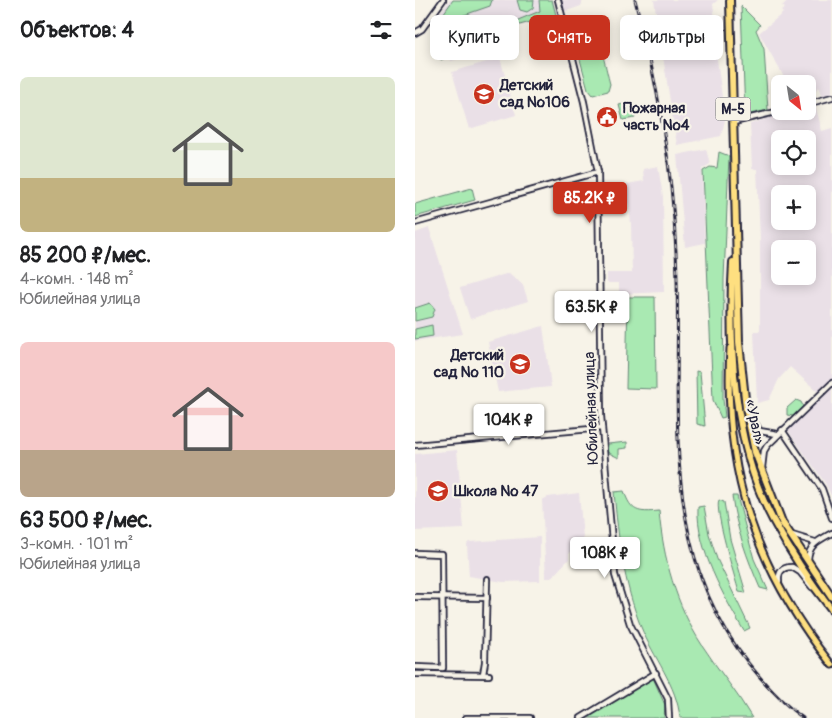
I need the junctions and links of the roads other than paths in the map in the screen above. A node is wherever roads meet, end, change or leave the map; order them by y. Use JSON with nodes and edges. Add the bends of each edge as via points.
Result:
{"nodes":[{"id":1,"x":443,"y":0,"type":"edge"},
{"id":2,"x":558,"y":0,"type":"edge"},
{"id":3,"x":730,"y":0,"type":"edge"},
{"id":4,"x":415,"y":33,"type":"edge"},
{"id":5,"x":832,"y":96,"type":"edge"},
{"id":6,"x":816,"y":101,"type":"edge"},
{"id":7,"x":771,"y":113,"type":"edge"},
{"id":8,"x":733,"y":122,"type":"junction"},
{"id":9,"x":598,"y":172,"type":"junction"},
{"id":10,"x":735,"y":219,"type":"junction"},
{"id":11,"x":415,"y":223,"type":"edge"},
{"id":12,"x":731,"y":333,"type":"junction"},
{"id":13,"x":832,"y":383,"type":"edge"},
{"id":14,"x":746,"y":408,"type":"junction"},
{"id":15,"x":602,"y":428,"type":"junction"},
{"id":16,"x":782,"y":430,"type":"junction"},
{"id":17,"x":777,"y":434,"type":"junction"},
{"id":18,"x":415,"y":445,"type":"edge"},
{"id":19,"x":762,"y":470,"type":"junction"},
{"id":20,"x":832,"y":518,"type":"edge"},
{"id":21,"x":832,"y":533,"type":"edge"},
{"id":22,"x":791,"y":534,"type":"junction"},
{"id":23,"x":815,"y":542,"type":"junction"},
{"id":24,"x":415,"y":553,"type":"edge"},
{"id":25,"x":808,"y":563,"type":"junction"},
{"id":26,"x":487,"y":579,"type":"dead end"},
{"id":27,"x":819,"y":594,"type":"junction"},
{"id":28,"x":415,"y":597,"type":"edge"},
{"id":29,"x":832,"y":597,"type":"edge"},
{"id":30,"x":442,"y":598,"type":"junction"},
{"id":31,"x":487,"y":598,"type":"junction"},
{"id":32,"x":785,"y":598,"type":"junction"},
{"id":33,"x":832,"y":610,"type":"edge"},
{"id":34,"x":832,"y":666,"type":"edge"},
{"id":35,"x":415,"y":667,"type":"edge"},
{"id":36,"x":656,"y":673,"type":"junction"},
{"id":37,"x":415,"y":674,"type":"edge"},
{"id":38,"x":483,"y":674,"type":"junction"},
{"id":39,"x":489,"y":675,"type":"dead end"},
{"id":40,"x":466,"y":718,"type":"edge"},
{"id":41,"x":530,"y":718,"type":"edge"},
{"id":42,"x":581,"y":718,"type":"edge"},
{"id":43,"x":669,"y":718,"type":"edge"}],
"edges":[{"from":1,"to":4,"type":"street","via":[[422,29]]},
{"from":2,"to":9,"type":"street","name":"Юбилейная улица"},
{"from":3,"to":8,"type":"highway","name":"«Урал»","number":"М-5"},
{"from":5,"to":6,"type":"street"},
{"from":7,"to":8,"type":"street"},
{"from":8,"to":10,"type":"highway","name":"«Урал»","number":"М-5"},
{"from":9,"to":11,"type":"street"},
{"from":9,"to":15,"type":"street","name":"Юбилейная улица"},
{"from":10,"to":12,"type":"highway","name":"«Урал»","number":"М-5"},
{"from":10,"to":14,"type":"highway","name":"«Урал»","number":"М-5","via":[[739,342]]},
{"from":12,"to":27,"type":"highway","name":"«Урал»","number":"М-5","via":[[738,405],[760,490],[773,520]]},
{"from":12,"to":32,"type":"main road","via":[[729,417],[736,469],[750,524]]},
{"from":13,"to":16,"type":"street"},
{"from":14,"to":17,"type":"street","via":[[760,431]]},
{"from":14,"to":19,"type":"highway","name":"«Урал»","number":"М-5"},
{"from":15,"to":18,"type":"street"},
{"from":15,"to":36,"type":"street","name":"Юбилейная улица","via":[[616,582],[630,624]]},
{"from":16,"to":17,"type":"street"},
{"from":16,"to":20,"type":"street","via":[[822,489]]},
{"from":17,"to":19,"type":"street","via":[[764,451]]},
{"from":19,"to":22,"type":"highway","name":"«Урал»","number":"М-5","via":[[782,522]]},
{"from":21,"to":23,"type":"street"},
{"from":22,"to":23,"type":"street"},
{"from":22,"to":25,"type":"highway","name":"«Урал»","number":"М-5"},
{"from":23,"to":25,"type":"street","via":[[809,552]]},
{"from":24,"to":30,"type":"street","via":[[443,554]]},
{"from":25,"to":29,"type":"highway","name":"«Урал»","number":"М-5"},
{"from":26,"to":31,"type":"street"},
{"from":27,"to":32,"type":"street","via":[[796,568],[787,566],[779,577]]},
{"from":27,"to":33,"type":"highway","name":"«Урал»","number":"М-5"},
{"from":28,"to":30,"type":"street"},
{"from":30,"to":31,"type":"street"},
{"from":30,"to":35,"type":"street","via":[[443,668]]},
{"from":31,"to":38,"type":"street"},
{"from":32,"to":34,"type":"main road"},
{"from":36,"to":42,"type":"street"},
{"from":36,"to":43,"type":"street","name":"Юбилейная улица","via":[[668,700]]},
{"from":37,"to":38,"type":"street"},
{"from":38,"to":39,"type":"street"},
{"from":40,"to":41,"type":"street"}]}
